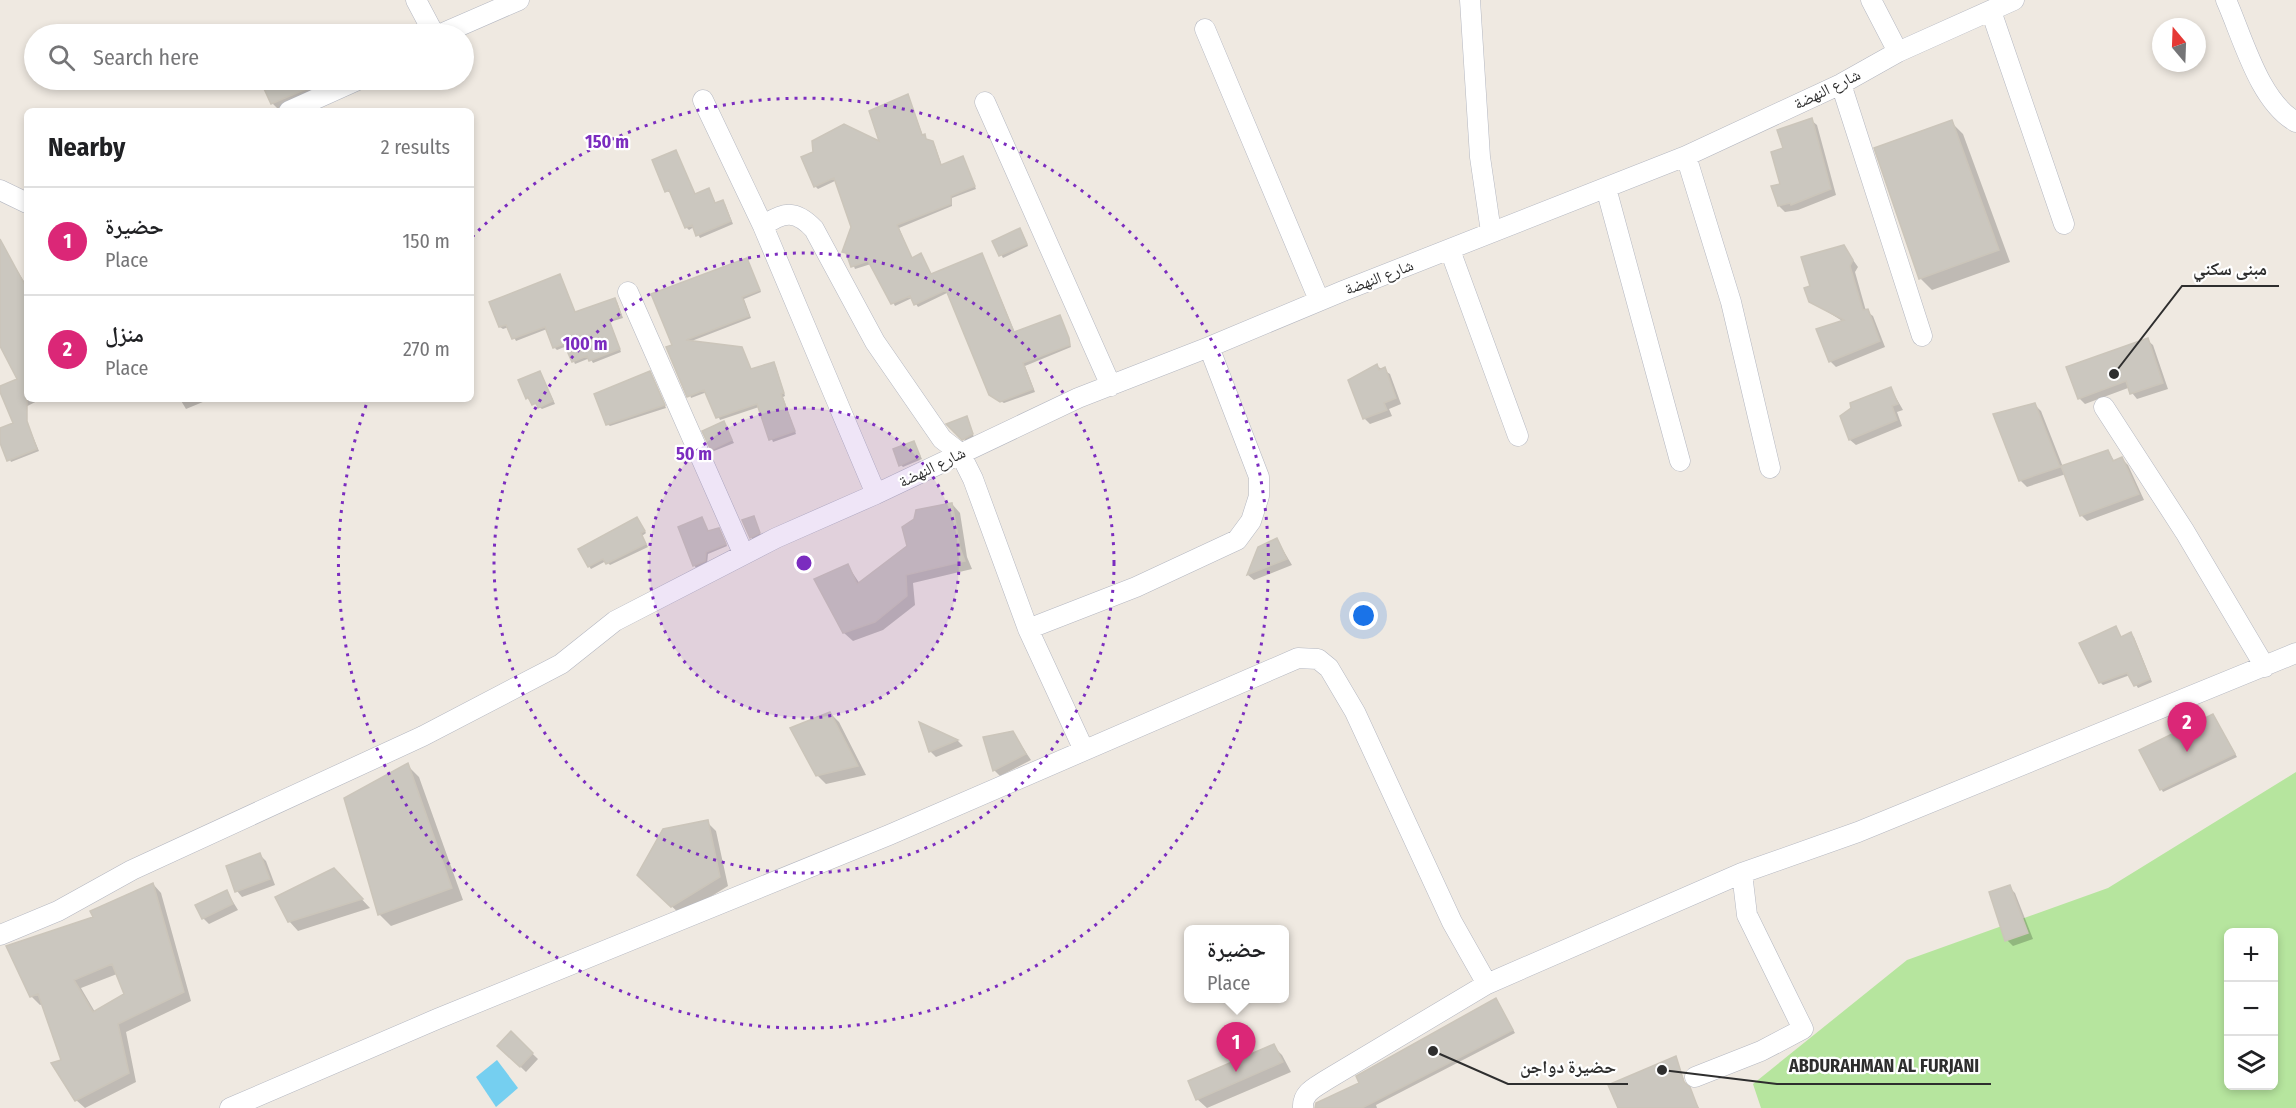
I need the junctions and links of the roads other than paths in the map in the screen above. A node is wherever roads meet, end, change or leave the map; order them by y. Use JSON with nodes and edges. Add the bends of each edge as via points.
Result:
{"nodes":[{"id":1,"x":416,"y":0,"type":"edge"},
{"id":2,"x":519,"y":0,"type":"edge"},
{"id":3,"x":1470,"y":0,"type":"edge"},
{"id":4,"x":1871,"y":0,"type":"edge"},
{"id":5,"x":2014,"y":0,"type":"edge"},
{"id":6,"x":2226,"y":0,"type":"edge"},
{"id":7,"x":1991,"y":11,"type":"junction"},
{"id":8,"x":429,"y":24,"type":"edge"},
{"id":9,"x":464,"y":24,"type":"edge"},
{"id":10,"x":1205,"y":30,"type":"dead end"},
{"id":11,"x":1898,"y":52,"type":"junction"},
{"id":12,"x":1841,"y":84,"type":"junction"},
{"id":13,"x":336,"y":90,"type":"edge"},
{"id":14,"x":703,"y":100,"type":"dead end"},
{"id":15,"x":985,"y":102,"type":"dead end"},
{"id":16,"x":297,"y":108,"type":"edge"},
{"id":17,"x":2296,"y":122,"type":"edge"},
{"id":18,"x":1686,"y":156,"type":"junction"},
{"id":19,"x":1606,"y":188,"type":"junction"},
{"id":20,"x":0,"y":190,"type":"edge"},
{"id":21,"x":24,"y":202,"type":"edge"},
{"id":22,"x":2064,"y":224,"type":"dead end"},
{"id":23,"x":763,"y":226,"type":"junction"},
{"id":24,"x":1491,"y":232,"type":"junction"},
{"id":25,"x":1450,"y":250,"type":"junction"},
{"id":26,"x":628,"y":292,"type":"dead end"},
{"id":27,"x":1319,"y":300,"type":"junction"},
{"id":28,"x":1922,"y":336,"type":"dead end"},
{"id":29,"x":1209,"y":347,"type":"junction"},
{"id":30,"x":1111,"y":386,"type":"junction"},
{"id":31,"x":2104,"y":407,"type":"dead end"},
{"id":32,"x":1518,"y":436,"type":"dead end"},
{"id":33,"x":960,"y":453,"type":"junction"},
{"id":34,"x":1680,"y":461,"type":"dead end"},
{"id":35,"x":1770,"y":468,"type":"dead end"},
{"id":36,"x":876,"y":494,"type":"junction"},
{"id":37,"x":743,"y":553,"type":"junction"},
{"id":38,"x":1028,"y":629,"type":"junction"},
{"id":39,"x":2296,"y":653,"type":"edge"},
{"id":40,"x":2265,"y":667,"type":"junction"},
{"id":41,"x":1083,"y":748,"type":"junction"},
{"id":42,"x":1742,"y":873,"type":"junction"},
{"id":43,"x":0,"y":935,"type":"edge"},
{"id":44,"x":1487,"y":984,"type":"junction"},
{"id":45,"x":1695,"y":1077,"type":"dead end"},
{"id":46,"x":230,"y":1108,"type":"edge"},
{"id":47,"x":1302,"y":1108,"type":"edge"}],
"edges":[{"from":1,"to":8,"type":"street"},
{"from":2,"to":9,"type":"street"},
{"from":3,"to":24,"type":"street","via":[[1480,157]]},
{"from":4,"to":11,"type":"street"},
{"from":5,"to":7,"type":"street","name":"شارع النهضة"},
{"from":6,"to":17,"type":"street","via":[[2268,97],[2283,115]]},
{"from":7,"to":11,"type":"street","name":"شارع النهضة"},
{"from":7,"to":22,"type":"street"},
{"from":10,"to":27,"type":"street"},
{"from":11,"to":12,"type":"street","name":"شارع النهضة"},
{"from":12,"to":18,"type":"street","name":"شارع النهضة"},
{"from":12,"to":28,"type":"street"},
{"from":13,"to":16,"type":"street"},
{"from":14,"to":23,"type":"street"},
{"from":15,"to":30,"type":"street"},
{"from":18,"to":19,"type":"street","name":"شارع النهضة"},
{"from":18,"to":35,"type":"street","via":[[1731,302]]},
{"from":19,"to":24,"type":"street","name":"شارع النهضة"},
{"from":19,"to":34,"type":"street"},
{"from":20,"to":21,"type":"street"},
{"from":23,"to":33,"type":"street","via":[[775,217],[789,214],[804,218],[814,229],[874,342],[942,439]]},
{"from":23,"to":36,"type":"street"},
{"from":24,"to":25,"type":"street","name":"شارع النهضة"},
{"from":25,"to":27,"type":"street","name":"شارع النهضة"},
{"from":25,"to":32,"type":"street"},
{"from":26,"to":37,"type":"street"},
{"from":27,"to":29,"type":"street","name":"شارع النهضة"},
{"from":29,"to":30,"type":"street","name":"شارع النهضة"},
{"from":29,"to":38,"type":"street","via":[[1259,477],[1259,496],[1251,521],[1237,540],[1136,587]]},
{"from":30,"to":33,"type":"street","name":"شارع النهضة"},
{"from":31,"to":40,"type":"street","via":[[2185,532]]},
{"from":33,"to":36,"type":"street","name":"شارع النهضة"},
{"from":33,"to":38,"type":"street"},
{"from":36,"to":37,"type":"street","name":"شارع النهضة"},
{"from":37,"to":43,"type":"street","name":"شارع النهضة","via":[[615,621],[561,663],[423,736]]},
{"from":38,"to":41,"type":"street"},
{"from":39,"to":40,"type":"street"},
{"from":40,"to":42,"type":"street","via":[[1858,832]]},
{"from":41,"to":44,"type":"street","via":[[1283,663],[1309,657],[1318,659],[1329,668],[1354,712],[1452,922]]},
{"from":41,"to":46,"type":"street","via":[[899,830],[448,1014]]},
{"from":42,"to":44,"type":"street"},
{"from":42,"to":45,"type":"street","via":[[1747,915],[1803,1029],[1761,1051]]},
{"from":44,"to":47,"type":"street","via":[[1328,1079],[1303,1098]]}]}
